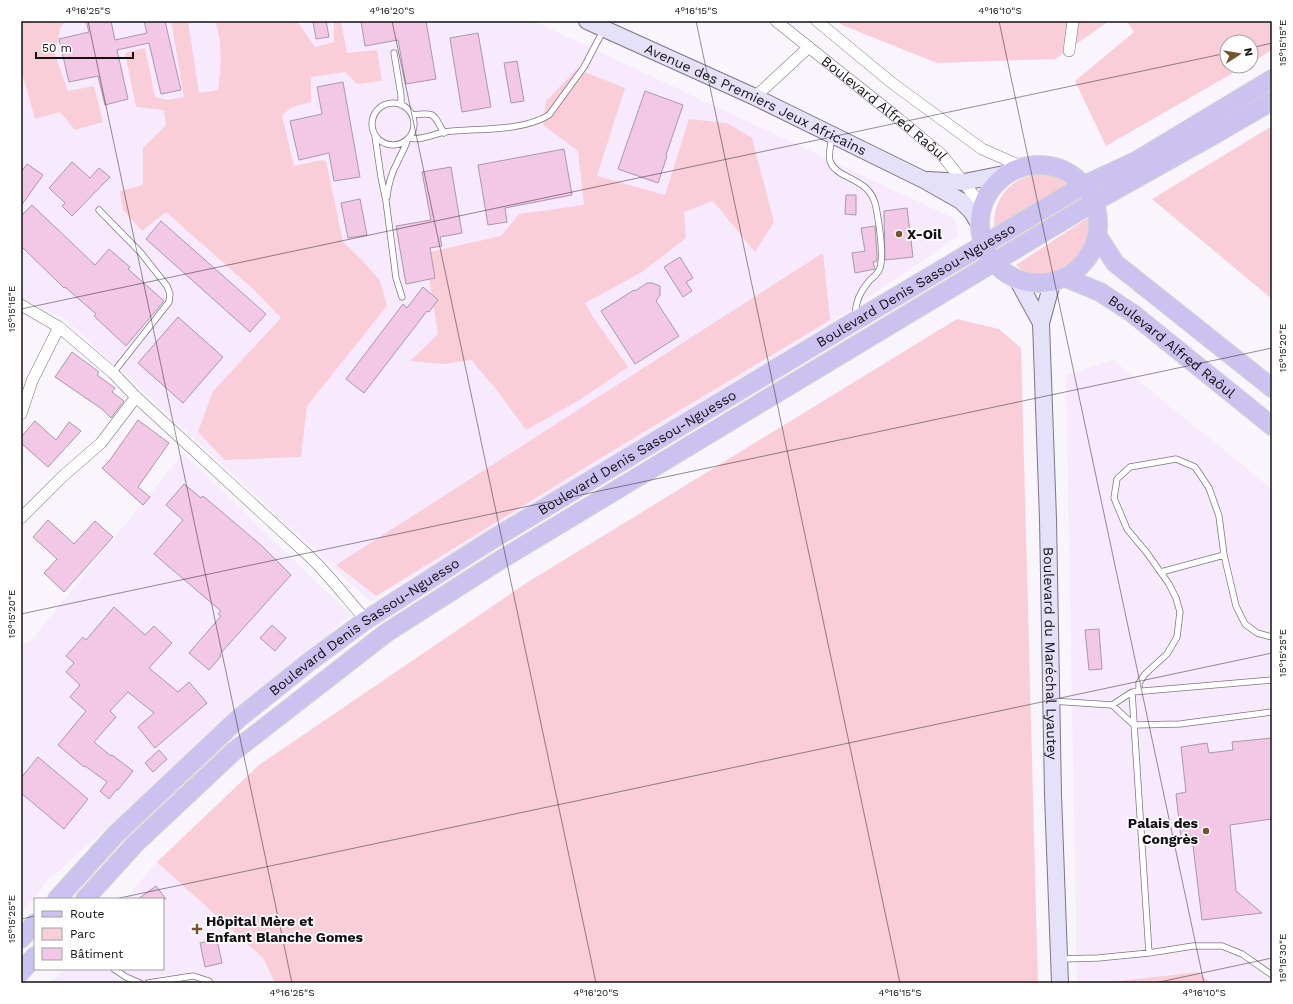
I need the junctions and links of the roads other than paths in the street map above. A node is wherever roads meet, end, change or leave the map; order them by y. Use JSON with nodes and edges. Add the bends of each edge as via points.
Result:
{"nodes":[{"id":1,"x":587,"y":21,"type":"edge"},
{"id":2,"x":776,"y":21,"type":"edge"},
{"id":3,"x":817,"y":21,"type":"edge"},
{"id":4,"x":1073,"y":21,"type":"edge"},
{"id":5,"x":604,"y":29,"type":"junction"},
{"id":6,"x":810,"y":47,"type":"junction"},
{"id":7,"x":1069,"y":50,"type":"dead end"},
{"id":8,"x":394,"y":53,"type":"dead end"},
{"id":9,"x":1272,"y":79,"type":"edge"},
{"id":10,"x":755,"y":97,"type":"junction"},
{"id":11,"x":1272,"y":101,"type":"edge"},
{"id":12,"x":401,"y":105,"type":"junction"},
{"id":13,"x":412,"y":114,"type":"junction"},
{"id":14,"x":444,"y":133,"type":"junction"},
{"id":15,"x":832,"y":134,"type":"junction"},
{"id":16,"x":375,"y":136,"type":"junction"},
{"id":17,"x":408,"y":139,"type":"junction"},
{"id":18,"x":1016,"y":170,"type":"junction"},
{"id":19,"x":924,"y":180,"type":"junction"},
{"id":20,"x":964,"y":182,"type":"junction"},
{"id":21,"x":1084,"y":185,"type":"junction"},
{"id":22,"x":386,"y":201,"type":"junction"},
{"id":23,"x":1094,"y":202,"type":"junction"},
{"id":24,"x":982,"y":206,"type":"junction"},
{"id":25,"x":99,"y":210,"type":"dead end"},
{"id":26,"x":979,"y":224,"type":"junction"},
{"id":27,"x":1097,"y":235,"type":"junction"},
{"id":28,"x":983,"y":246,"type":"junction"},
{"id":29,"x":993,"y":263,"type":"junction"},
{"id":30,"x":1059,"y":280,"type":"junction"},
{"id":31,"x":1018,"y":281,"type":"junction"},
{"id":32,"x":402,"y":297,"type":"dead end"},
{"id":33,"x":21,"y":305,"type":"edge"},
{"id":34,"x":855,"y":322,"type":"junction"},
{"id":35,"x":1041,"y":323,"type":"junction"},
{"id":36,"x":59,"y":327,"type":"junction"},
{"id":37,"x":113,"y":373,"type":"junction"},
{"id":38,"x":1272,"y":388,"type":"edge"},
{"id":39,"x":136,"y":397,"type":"junction"},
{"id":40,"x":21,"y":414,"type":"edge"},
{"id":41,"x":1272,"y":426,"type":"edge"},
{"id":42,"x":21,"y":518,"type":"edge"},
{"id":43,"x":1224,"y":555,"type":"junction"},
{"id":44,"x":1161,"y":572,"type":"junction"},
{"id":45,"x":366,"y":620,"type":"junction"},
{"id":46,"x":1272,"y":637,"type":"edge"},
{"id":47,"x":1272,"y":680,"type":"edge"},
{"id":48,"x":1139,"y":691,"type":"junction"},
{"id":49,"x":1132,"y":692,"type":"junction"},
{"id":50,"x":1051,"y":701,"type":"junction"},
{"id":51,"x":1112,"y":705,"type":"junction"},
{"id":52,"x":1272,"y":712,"type":"edge"},
{"id":53,"x":1134,"y":725,"type":"junction"},
{"id":54,"x":58,"y":898,"type":"edge"},
{"id":55,"x":86,"y":898,"type":"edge"},
{"id":56,"x":34,"y":924,"type":"edge"},
{"id":57,"x":21,"y":939,"type":"edge"},
{"id":58,"x":1149,"y":953,"type":"junction"},
{"id":59,"x":34,"y":957,"type":"edge"},
{"id":60,"x":1059,"y":959,"type":"junction"},
{"id":61,"x":115,"y":970,"type":"edge"},
{"id":62,"x":21,"y":972,"type":"edge"},
{"id":63,"x":1272,"y":975,"type":"edge"},
{"id":64,"x":126,"y":980,"type":"edge"},
{"id":65,"x":140,"y":983,"type":"edge"},
{"id":66,"x":148,"y":983,"type":"edge"},
{"id":67,"x":210,"y":983,"type":"edge"},
{"id":68,"x":1060,"y":983,"type":"edge"}],
"edges":[{"from":1,"to":5,"type":"main road","name":"Avenue des Premiers Jeux Africains"},
{"from":2,"to":6,"type":"street","name":"Boulevard Alfred Raôul"},
{"from":3,"to":18,"type":"street","name":"Boulevard Alfred Raôul","via":[[892,83],[982,149]]},
{"from":4,"to":7,"type":"street"},
{"from":5,"to":10,"type":"main road","name":"Avenue des Premiers Jeux Africains"},
{"from":5,"to":14,"type":"lane","via":[[584,67],[549,115],[520,125]]},
{"from":6,"to":10,"type":"street"},
{"from":6,"to":20,"type":"street","name":"Boulevard Alfred Raôul","via":[[942,155]]},
{"from":8,"to":12,"type":"lane"},
{"from":9,"to":21,"type":"main road","name":"Boulevard Denis Sassou-Nguesso","via":[[1136,161]]},
{"from":10,"to":15,"type":"main road","name":"Avenue des Premiers Jeux Africains"},
{"from":11,"to":23,"type":"main road","name":"Boulevard Denis Sassou-Nguesso"},
{"from":12,"to":13,"type":"lane"},
{"from":12,"to":16,"type":"lane","via":[[386,104],[379,108],[372,121]]},
{"from":13,"to":14,"type":"lane","via":[[434,115]]},
{"from":13,"to":17,"type":"lane","via":[[413,132]]},
{"from":14,"to":17,"type":"lane"},
{"from":15,"to":19,"type":"main road","name":"Avenue des Premiers Jeux Africains"},
{"from":15,"to":34,"type":"lane","via":[[830,161],[834,168],[868,190],[875,201],[879,230],[880,268],[857,300]]},
{"from":16,"to":17,"type":"lane","via":[[390,146],[399,145]]},
{"from":16,"to":22,"type":"lane"},
{"from":17,"to":22,"type":"lane","via":[[388,185]]},
{"from":18,"to":20,"type":"main road","name":"Avenue des Premiers Jeux Africains"},
{"from":18,"to":21,"type":"main road","via":[[1039,165],[1056,167],[1071,174]]},
{"from":18,"to":24,"type":"main road","via":[[997,181]]},
{"from":19,"to":20,"type":"main road","name":"Avenue des Premiers Jeux Africains"},
{"from":19,"to":26,"type":"main road","name":"Avenue des Premiers Jeux Africains","via":[[961,200]]},
{"from":20,"to":24,"type":"street","name":"Boulevard Alfred Raôul"},
{"from":21,"to":23,"type":"main road"},
{"from":21,"to":28,"type":"main road","name":"Boulevard Denis Sassou-Nguesso"},
{"from":22,"to":32,"type":"lane","via":[[393,263]]},
{"from":23,"to":27,"type":"main road","via":[[1098,218]]},
{"from":23,"to":29,"type":"main road","name":"Boulevard Denis Sassou-Nguesso"},
{"from":24,"to":26,"type":"main road"},
{"from":25,"to":37,"type":"lane","via":[[141,253],[168,286],[170,294],[169,302]]},
{"from":26,"to":28,"type":"main road"},
{"from":27,"to":30,"type":"main road","via":[[1092,252],[1081,267]]},
{"from":27,"to":38,"type":"main road","name":"Boulevard Alfred Raôul","via":[[1115,263]]},
{"from":28,"to":29,"type":"main road"},
{"from":28,"to":34,"type":"main road","name":"Boulevard Denis Sassou-Nguesso"},
{"from":29,"to":31,"type":"main road"},
{"from":29,"to":55,"type":"main road","name":"Boulevard Denis Sassou-Nguesso","via":[[504,557],[386,633],[234,752],[136,843]]},
{"from":30,"to":31,"type":"main road","via":[[1035,284]]},
{"from":30,"to":35,"type":"main road","name":"Boulevard du Maréchal Lyautey"},
{"from":30,"to":41,"type":"main road","name":"Boulevard Alfred Raôul","via":[[1100,292],[1132,313]]},
{"from":31,"to":35,"type":"main road","name":"Boulevard du Maréchal Lyautey"},
{"from":33,"to":36,"type":"street"},
{"from":34,"to":45,"type":"main road","name":"Boulevard Denis Sassou-Nguesso","via":[[488,542]]},
{"from":35,"to":50,"type":"main road","name":"Boulevard du Maréchal Lyautey","via":[[1048,511]]},
{"from":36,"to":37,"type":"street"},
{"from":36,"to":40,"type":"street","via":[[32,381]]},
{"from":37,"to":39,"type":"street"},
{"from":39,"to":42,"type":"street","via":[[101,443]]},
{"from":39,"to":45,"type":"street","via":[[309,556]]},
{"from":43,"to":44,"type":"lane"},
{"from":43,"to":44,"type":"lane","via":[[1219,516],[1209,488],[1195,467],[1176,459],[1130,467],[1117,479],[1114,498],[1127,529]]},
{"from":43,"to":46,"type":"lane","via":[[1236,606],[1245,624],[1257,633]]},
{"from":44,"to":48,"type":"lane","via":[[1176,598],[1180,612],[1177,637],[1167,654],[1145,674]]},
{"from":45,"to":54,"type":"main road","name":"Boulevard Denis Sassou-Nguesso","via":[[238,719],[116,834]]},
{"from":47,"to":48,"type":"lane"},
{"from":48,"to":49,"type":"lane"},
{"from":49,"to":51,"type":"lane"},
{"from":49,"to":53,"type":"lane"},
{"from":50,"to":51,"type":"lane"},
{"from":50,"to":60,"type":"main road","name":"Boulevard du Maréchal Lyautey"},
{"from":51,"to":53,"type":"lane"},
{"from":52,"to":53,"type":"lane","via":[[1180,724]]},
{"from":53,"to":58,"type":"lane"},
{"from":56,"to":57,"type":"main road"},
{"from":58,"to":60,"type":"lane"},
{"from":58,"to":63,"type":"lane","via":[[1193,946],[1222,946],[1242,954]]},
{"from":59,"to":62,"type":"main road"},
{"from":60,"to":68,"type":"main road","name":"Boulevard du Maréchal Lyautey"},
{"from":61,"to":64,"type":"lane"},
{"from":64,"to":65,"type":"lane"},
{"from":66,"to":67,"type":"lane","via":[[193,976]]}]}
